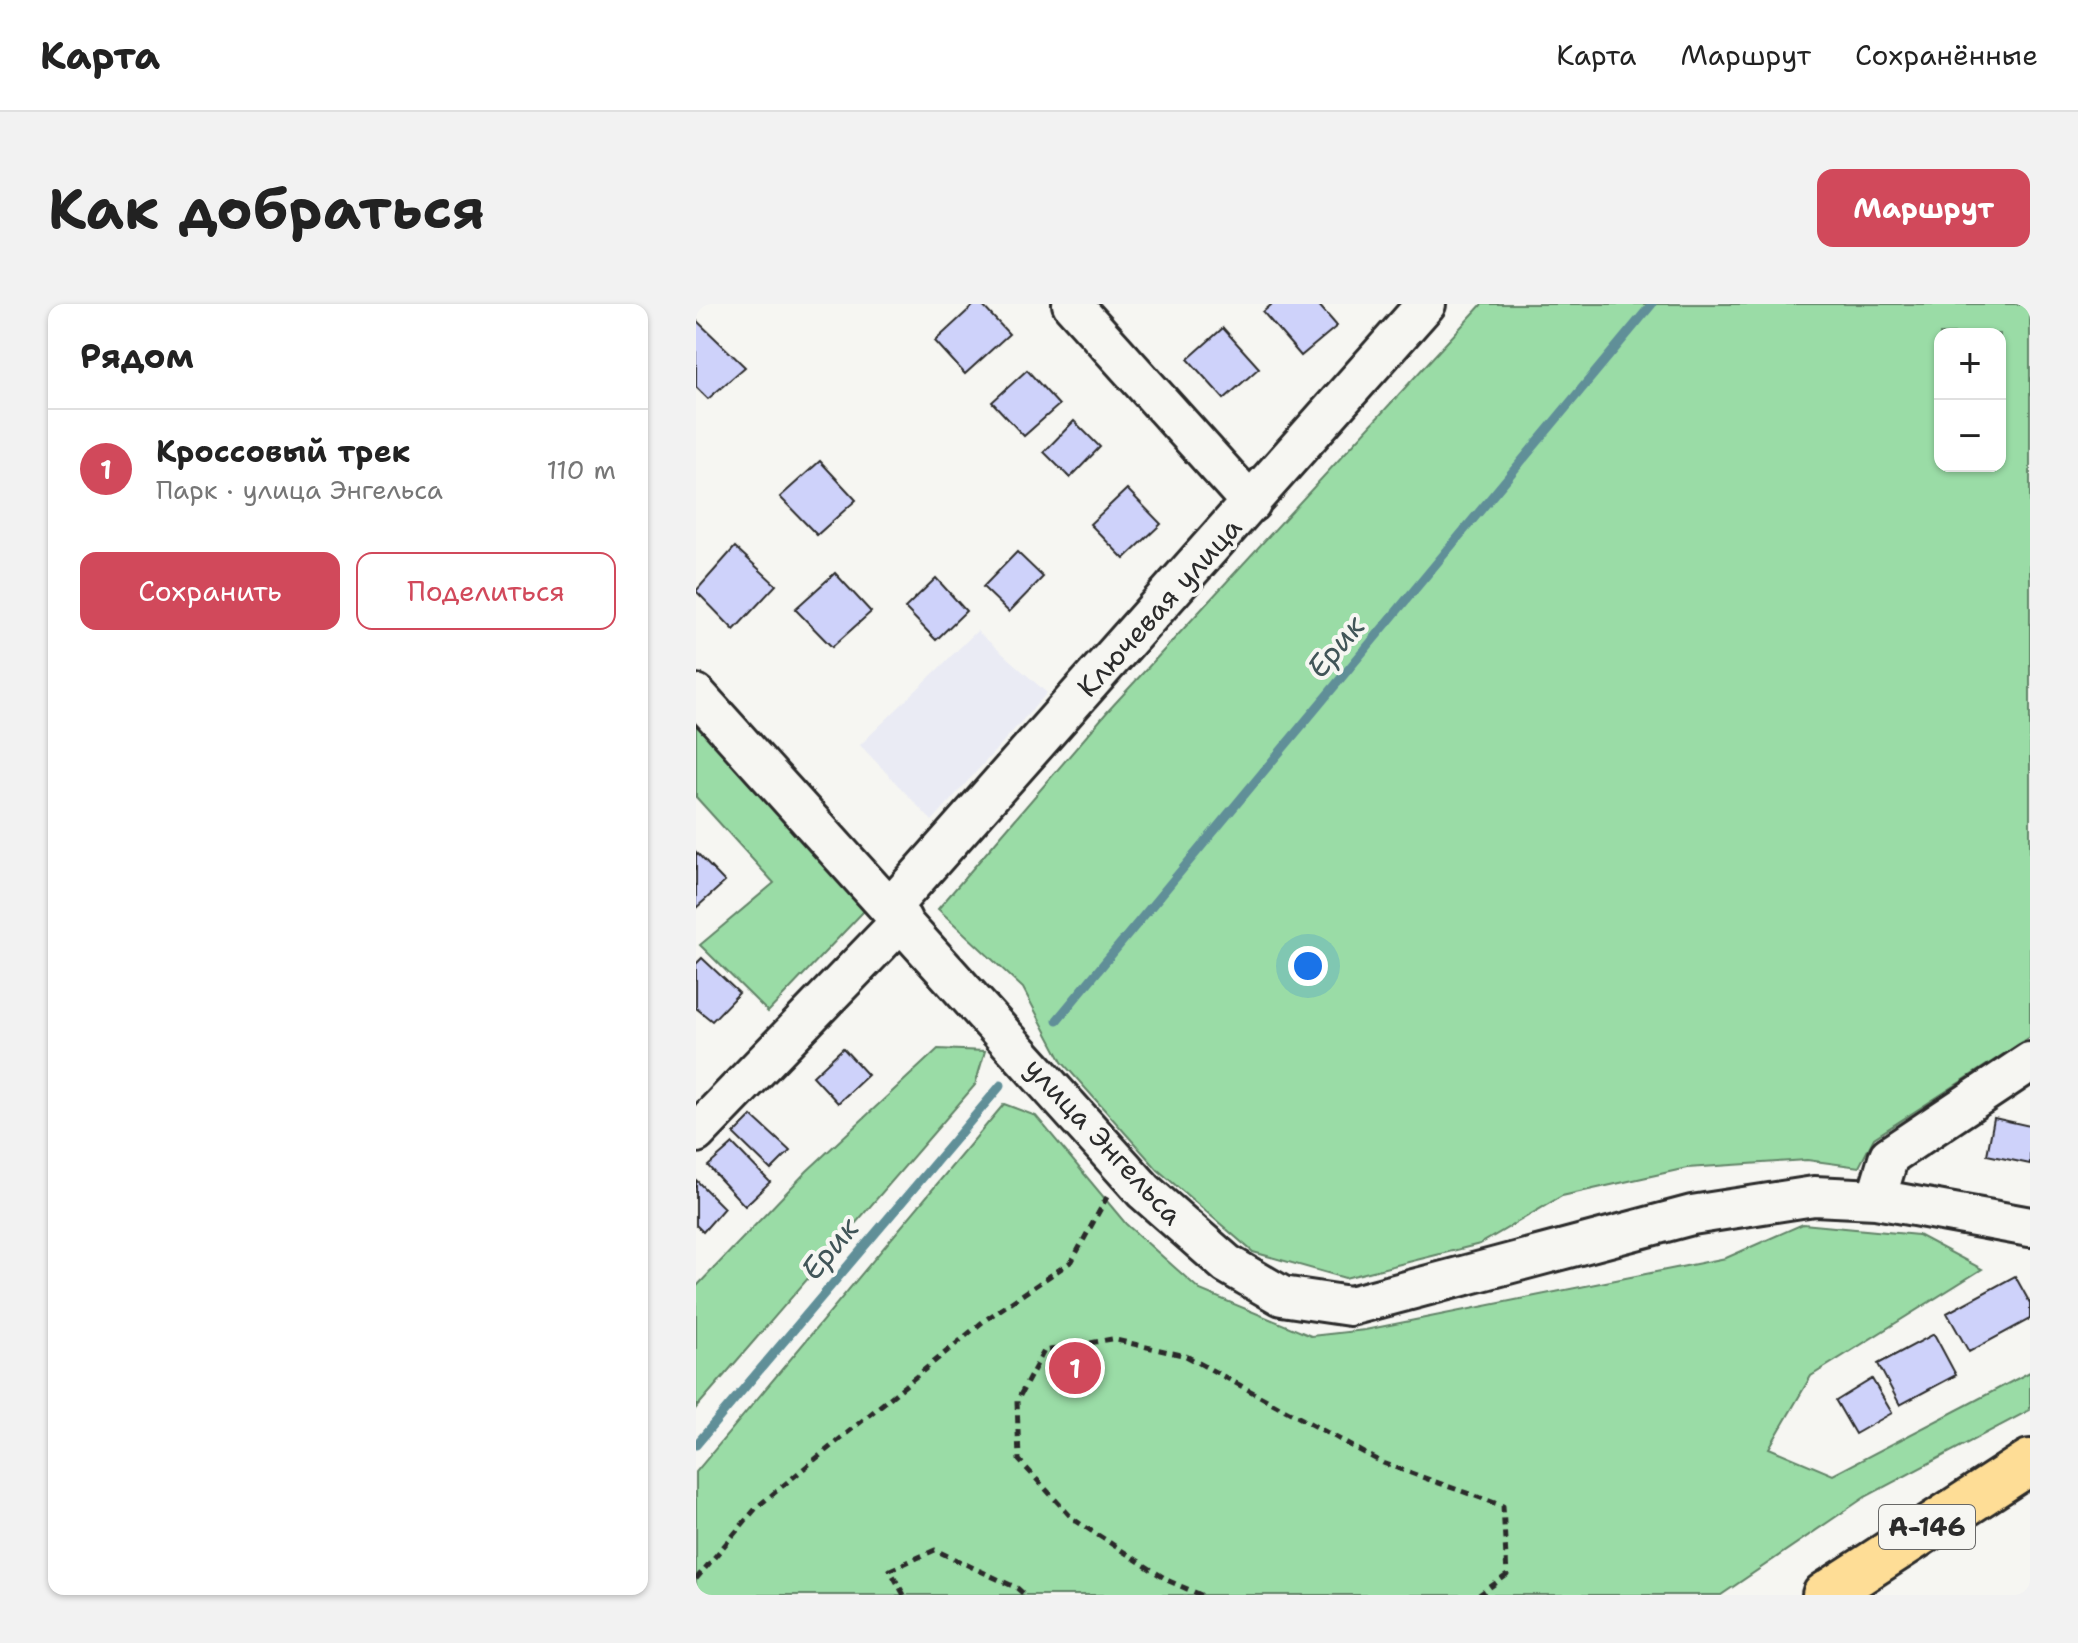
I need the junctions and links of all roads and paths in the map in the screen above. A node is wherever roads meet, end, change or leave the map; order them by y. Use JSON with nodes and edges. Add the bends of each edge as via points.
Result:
{"nodes":[{"id":1,"x":1072,"y":304,"type":"edge"},
{"id":2,"x":1426,"y":304,"type":"edge"},
{"id":3,"x":1251,"y":503,"type":"junction"},
{"id":4,"x":696,"y":694,"type":"edge"},
{"id":5,"x":896,"y":914,"type":"junction"},
{"id":6,"x":2030,"y":1062,"type":"edge"},
{"id":7,"x":696,"y":1133,"type":"edge"},
{"id":8,"x":1123,"y":1167,"type":"junction"},
{"id":9,"x":1876,"y":1199,"type":"junction"},
{"id":10,"x":2030,"y":1227,"type":"edge"},
{"id":11,"x":2030,"y":1462,"type":"edge"},
{"id":12,"x":696,"y":1579,"type":"edge"},
{"id":13,"x":904,"y":1595,"type":"edge"},
{"id":14,"x":1025,"y":1595,"type":"edge"},
{"id":15,"x":1201,"y":1595,"type":"edge"},
{"id":16,"x":1479,"y":1595,"type":"edge"},
{"id":17,"x":1825,"y":1595,"type":"edge"}],
"edges":[{"from":1,"to":3,"type":"street"},
{"from":2,"to":3,"type":"street","name":"Ключевая улица"},
{"from":3,"to":5,"type":"street","name":"Ключевая улица"},
{"from":4,"to":5,"type":"street","name":"улица Энгельса"},
{"from":5,"to":7,"type":"street","name":"Ключевая улица"},
{"from":5,"to":8,"type":"street","name":"улица Энгельса"},
{"from":6,"to":9,"type":"street","via":[[1889,1156]]},
{"from":8,"to":9,"type":"street","name":"улица Энгельса","via":[[1227,1264],[1282,1296],[1350,1306],[1692,1215],[1814,1196]]},
{"from":8,"to":12,"type":"path","via":[[1072,1261],[985,1320],[757,1507]]},
{"from":9,"to":10,"type":"street","name":"улица Энгельса"},
{"from":11,"to":17,"type":"highway","number":"А-146"},
{"from":13,"to":14,"type":"path","via":[[890,1570],[935,1550]]},
{"from":15,"to":16,"type":"path","via":[[1169,1581],[1073,1519],[1019,1460],[1017,1401],[1044,1351],[1112,1339],[1186,1356],[1383,1463],[1503,1506],[1507,1575]]}]}
